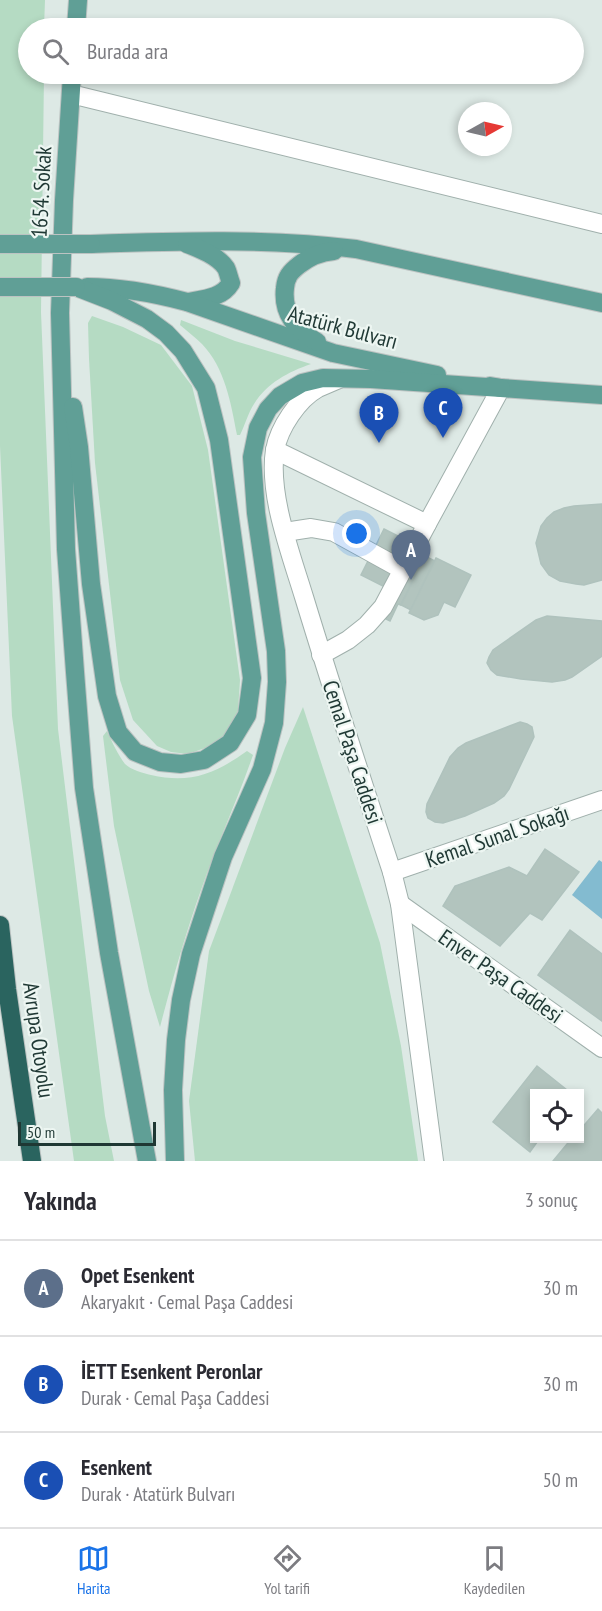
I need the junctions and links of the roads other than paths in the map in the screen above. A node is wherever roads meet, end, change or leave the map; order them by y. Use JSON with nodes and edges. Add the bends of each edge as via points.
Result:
{"nodes":[{"id":1,"x":78,"y":0,"type":"edge"},
{"id":2,"x":76,"y":18,"type":"edge"},
{"id":3,"x":72,"y":84,"type":"edge"},
{"id":4,"x":71,"y":94,"type":"junction"},
{"id":5,"x":602,"y":224,"type":"edge"},
{"id":6,"x":180,"y":241,"type":"junction"},
{"id":7,"x":0,"y":244,"type":"edge"},
{"id":8,"x":356,"y":249,"type":"junction"},
{"id":9,"x":0,"y":287,"type":"edge"},
{"id":10,"x":76,"y":287,"type":"junction"},
{"id":11,"x":187,"y":302,"type":"junction"},
{"id":12,"x":602,"y":303,"type":"edge"},
{"id":13,"x":60,"y":313,"type":"junction"},
{"id":14,"x":333,"y":353,"type":"junction"},
{"id":15,"x":343,"y":378,"type":"junction"},
{"id":16,"x":501,"y":388,"type":"junction"},
{"id":17,"x":602,"y":395,"type":"edge"},
{"id":18,"x":275,"y":450,"type":"junction"},
{"id":19,"x":427,"y":524,"type":"junction"},
{"id":20,"x":285,"y":532,"type":"junction"},
{"id":21,"x":403,"y":570,"type":"junction"},
{"id":22,"x":321,"y":655,"type":"junction"},
{"id":23,"x":602,"y":800,"type":"edge"},
{"id":24,"x":392,"y":872,"type":"junction"},
{"id":25,"x":400,"y":904,"type":"junction"},
{"id":26,"x":0,"y":925,"type":"edge"},
{"id":27,"x":602,"y":1048,"type":"edge"},
{"id":28,"x":32,"y":1161,"type":"edge"},
{"id":29,"x":147,"y":1161,"type":"edge"},
{"id":30,"x":175,"y":1161,"type":"edge"},
{"id":31,"x":434,"y":1161,"type":"edge"}],
"edges":[{"from":1,"to":2,"type":"main road"},
{"from":3,"to":4,"type":"main road","name":"1654. Sokak"},
{"from":4,"to":5,"type":"street"},
{"from":4,"to":13,"type":"main road","name":"1654. Sokak"},
{"from":6,"to":7,"type":"main road","bridge":true},
{"from":6,"to":8,"type":"main road"},
{"from":6,"to":11,"type":"main road","via":[[216,259],[227,269],[231,283],[227,290],[213,297]]},
{"from":8,"to":12,"type":"main road"},
{"from":8,"to":14,"type":"main road","via":[[326,252],[306,260],[290,272],[285,282],[283,300],[295,325]]},
{"from":9,"to":10,"type":"main road","name":"Atatürk Bulvarı","bridge":true},
{"from":10,"to":11,"type":"main road","name":"Atatürk Bulvarı","via":[[135,290]]},
{"from":10,"to":13,"type":"main road","via":[[112,301],[166,333],[183,351],[206,388],[219,440],[252,678],[247,715],[236,734],[230,743],[204,760],[160,762],[135,752],[118,732],[107,696],[91,584],[79,447]]},
{"from":11,"to":14,"type":"main road","name":"Atatürk Bulvarı"},
{"from":13,"to":29,"type":"main road","via":[[66,549],[84,788]]},
{"from":14,"to":16,"type":"main road","name":"Atatürk Bulvarı"},
{"from":15,"to":16,"type":"main road"},
{"from":15,"to":18,"type":"street","name":"Cemal Paşa Caddesi","via":[[304,399],[283,428]]},
{"from":15,"to":30,"type":"main road","via":[[302,383],[280,396],[258,428],[252,457],[276,651],[274,723],[262,769],[223,858],[191,954],[176,1040]]},
{"from":16,"to":17,"type":"main road","name":"Atatürk Bulvarı"},
{"from":16,"to":19,"type":"street"},
{"from":18,"to":19,"type":"street"},
{"from":18,"to":20,"type":"street","name":"Cemal Paşa Caddesi","via":[[274,486]]},
{"from":19,"to":21,"type":"street"},
{"from":20,"to":21,"type":"street","via":[[311,528],[334,532]]},
{"from":20,"to":22,"type":"street","name":"Cemal Paşa Caddesi"},
{"from":21,"to":22,"type":"street","via":[[383,607],[367,625]]},
{"from":22,"to":24,"type":"street","name":"Cemal Paşa Caddesi"},
{"from":23,"to":24,"type":"street","name":"Kemal Sunal Sokağı"},
{"from":24,"to":25,"type":"street","name":"Cemal Paşa Caddesi"},
{"from":25,"to":27,"type":"street","name":"Enver Paşa Caddesi"},
{"from":25,"to":31,"type":"street","name":"Cemal Paşa Caddesi"},
{"from":26,"to":28,"type":"highway","name":"Avrupa Otoyolu"}]}
